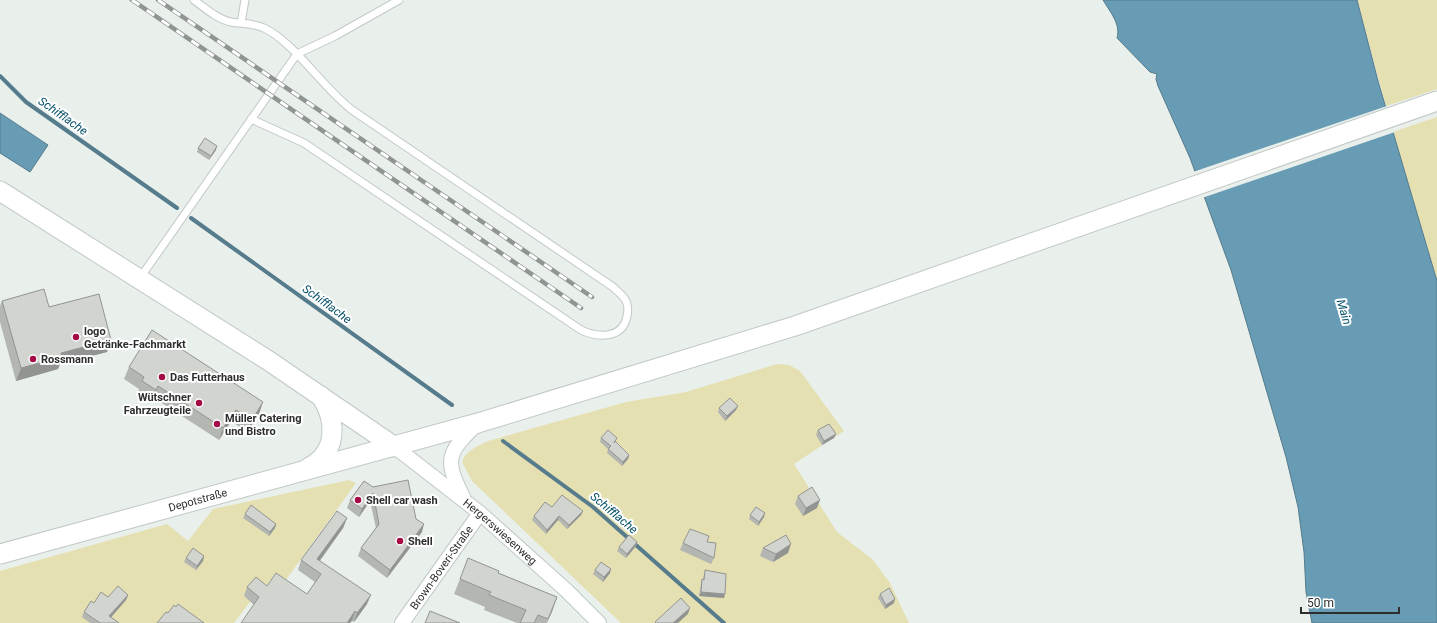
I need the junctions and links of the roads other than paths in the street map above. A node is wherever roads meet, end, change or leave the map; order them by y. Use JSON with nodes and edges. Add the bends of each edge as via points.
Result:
{"nodes":[{"id":1,"x":194,"y":0,"type":"edge"},
{"id":2,"x":245,"y":0,"type":"edge"},
{"id":3,"x":399,"y":0,"type":"edge"},
{"id":4,"x":241,"y":23,"type":"junction"},
{"id":5,"x":297,"y":54,"type":"junction"},
{"id":6,"x":1437,"y":102,"type":"edge"},
{"id":7,"x":251,"y":119,"type":"junction"},
{"id":8,"x":0,"y":191,"type":"edge"},
{"id":9,"x":138,"y":279,"type":"junction"},
{"id":10,"x":321,"y":396,"type":"junction"},
{"id":11,"x":478,"y":423,"type":"junction"},
{"id":12,"x":395,"y":447,"type":"junction"},
{"id":13,"x":302,"y":471,"type":"junction"},
{"id":14,"x":465,"y":501,"type":"junction"},
{"id":15,"x":480,"y":513,"type":"junction"},
{"id":16,"x":0,"y":554,"type":"edge"},
{"id":17,"x":402,"y":623,"type":"edge"},
{"id":18,"x":599,"y":623,"type":"edge"}],
"edges":[{"from":1,"to":4,"type":"lane","via":[[221,19]]},
{"from":2,"to":4,"type":"lane"},
{"from":3,"to":5,"type":"lane"},
{"from":4,"to":5,"type":"lane","via":[[264,28]]},
{"from":5,"to":7,"type":"lane"},
{"from":5,"to":7,"type":"lane","via":[[340,101],[352,110],[613,287],[626,302],[626,322],[621,329],[609,335],[592,335],[581,330],[304,143]]},
{"from":6,"to":11,"type":"main road","name":"Depotstraße","via":[[795,326]]},
{"from":7,"to":9,"type":"lane"},
{"from":8,"to":9,"type":"main road"},
{"from":9,"to":10,"type":"main road"},
{"from":10,"to":12,"type":"main road"},
{"from":10,"to":13,"type":"main road","via":[[331,414],[332,435],[329,447],[313,466]]},
{"from":11,"to":12,"type":"main road","name":"Depotstraße"},
{"from":11,"to":14,"type":"street","via":[[459,443],[450,459],[452,475]]},
{"from":12,"to":13,"type":"main road","name":"Depotstraße"},
{"from":12,"to":14,"type":"street","name":"Hergerswiesenweg"},
{"from":13,"to":16,"type":"main road","name":"Depotstraße"},
{"from":14,"to":15,"type":"street","name":"Hergerswiesenweg"},
{"from":15,"to":17,"type":"street","name":"Brown-Boveri-Straße"},
{"from":15,"to":18,"type":"street","name":"Hergerswiesenweg"}]}
